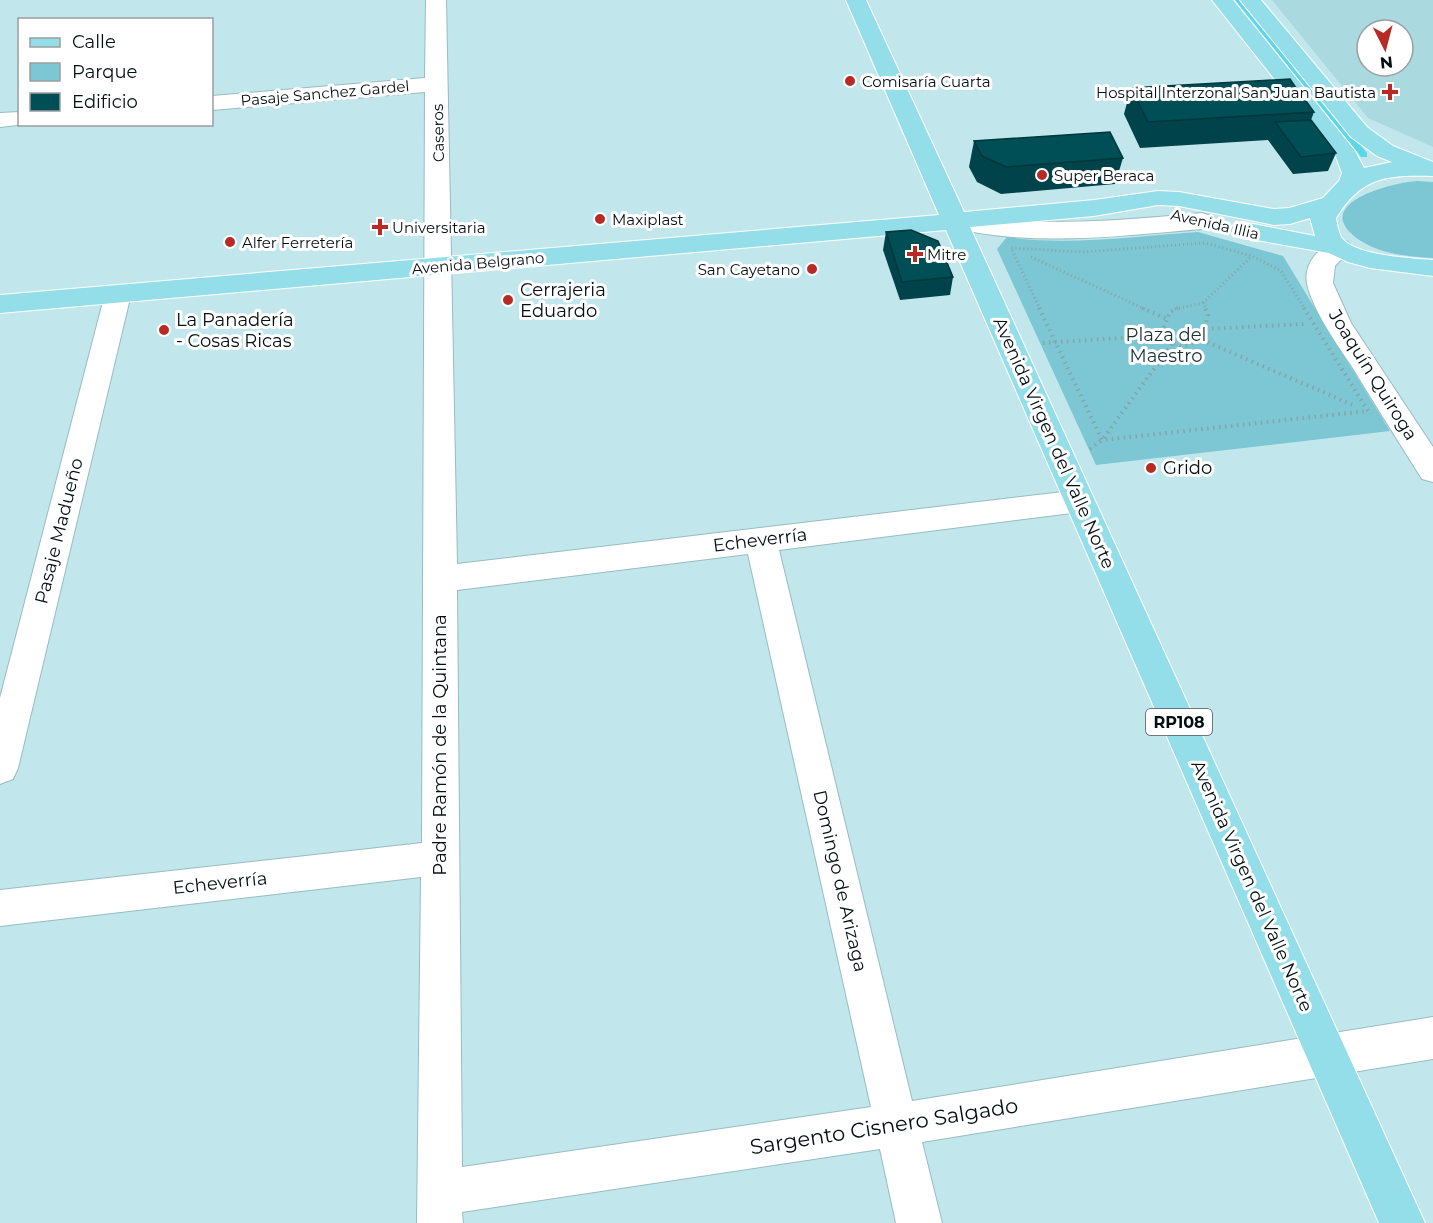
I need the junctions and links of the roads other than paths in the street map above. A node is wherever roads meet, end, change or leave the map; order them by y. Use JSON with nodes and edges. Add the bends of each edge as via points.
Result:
{"nodes":[{"id":1,"x":436,"y":0,"type":"edge"},
{"id":2,"x":856,"y":0,"type":"edge"},
{"id":3,"x":1222,"y":0,"type":"edge"},
{"id":4,"x":1250,"y":0,"type":"edge"},
{"id":5,"x":438,"y":84,"type":"junction"},
{"id":6,"x":213,"y":103,"type":"edge"},
{"id":7,"x":18,"y":119,"type":"edge"},
{"id":8,"x":0,"y":120,"type":"edge"},
{"id":9,"x":1433,"y":169,"type":"edge"},
{"id":10,"x":1351,"y":183,"type":"junction"},
{"id":11,"x":1331,"y":204,"type":"junction"},
{"id":12,"x":1094,"y":208,"type":"junction"},
{"id":13,"x":1202,"y":221,"type":"junction"},
{"id":14,"x":960,"y":233,"type":"junction"},
{"id":15,"x":1337,"y":247,"type":"junction"},
{"id":16,"x":1375,"y":261,"type":"junction"},
{"id":17,"x":440,"y":266,"type":"junction"},
{"id":18,"x":1433,"y":268,"type":"edge"},
{"id":19,"x":1433,"y":282,"type":"edge"},
{"id":20,"x":118,"y":294,"type":"junction"},
{"id":21,"x":0,"y":304,"type":"edge"},
{"id":22,"x":1433,"y":471,"type":"edge"},
{"id":23,"x":1080,"y":501,"type":"junction"},
{"id":24,"x":761,"y":540,"type":"junction"},
{"id":25,"x":441,"y":579,"type":"junction"},
{"id":26,"x":0,"y":768,"type":"edge"},
{"id":27,"x":439,"y":858,"type":"junction"},
{"id":28,"x":0,"y":908,"type":"edge"},
{"id":29,"x":1433,"y":1038,"type":"edge"},
{"id":30,"x":1328,"y":1055,"type":"junction"},
{"id":31,"x":896,"y":1125,"type":"junction"},
{"id":32,"x":440,"y":1208,"type":"edge"},
{"id":33,"x":919,"y":1223,"type":"edge"},
{"id":34,"x":1402,"y":1223,"type":"edge"}],
"edges":[{"from":1,"to":5,"type":"street","name":"Caseros"},
{"from":2,"to":14,"type":"main road","name":"Avenida Virgen del Valle Norte"},
{"from":3,"to":10,"type":"main road","via":[[1347,156],[1354,173]]},
{"from":4,"to":9,"type":"main road","via":[[1359,132],[1392,154]]},
{"from":5,"to":6,"type":"street","name":"Pasaje Sanchez Gardel"},
{"from":5,"to":17,"type":"street","name":"Caseros"},
{"from":7,"to":8,"type":"street"},
{"from":9,"to":10,"type":"main road","via":[[1378,171]]},
{"from":10,"to":11,"type":"main road"},
{"from":11,"to":12,"type":"main road","name":"Avenida Illia","via":[[1274,217],[1179,198]]},
{"from":11,"to":15,"type":"main road","via":[[1323,218]]},
{"from":12,"to":13,"type":"main road","name":"Avenida Illia","via":[[1139,209]]},
{"from":12,"to":14,"type":"main road","name":"Avenida Illia"},
{"from":13,"to":14,"type":"street","via":[[1064,232],[993,229]]},
{"from":13,"to":15,"type":"main road","name":"Avenida Illia","via":[[1258,246]]},
{"from":14,"to":17,"type":"main road","name":"Avenida Belgrano"},
{"from":14,"to":23,"type":"main road","name":"Avenida Virgen del Valle Norte","number":"RP108"},
{"from":15,"to":16,"type":"main road","name":"Avenida Illia"},
{"from":15,"to":22,"type":"street","name":"Joaquín Quiroga","via":[[1322,263],[1320,282],[1326,324]]},
{"from":16,"to":18,"type":"main road"},
{"from":16,"to":19,"type":"main road"},
{"from":17,"to":20,"type":"main road","name":"Avenida Belgrano"},
{"from":17,"to":25,"type":"street","name":"Padre Ramón de la Quintana"},
{"from":20,"to":21,"type":"main road","name":"Avenida Belgrano"},
{"from":20,"to":26,"type":"street","name":"Pasaje Madueño"},
{"from":23,"to":24,"type":"street","name":"Echeverría"},
{"from":23,"to":30,"type":"main road","name":"Avenida Virgen del Valle Norte","number":"RP108"},
{"from":24,"to":25,"type":"street","name":"Echeverría"},
{"from":24,"to":31,"type":"street","name":"Domingo de Arizaga"},
{"from":25,"to":27,"type":"street","name":"Padre Ramón de la Quintana"},
{"from":27,"to":28,"type":"street","name":"Echeverría"},
{"from":27,"to":32,"type":"street","name":"Padre Ramón de la Quintana"},
{"from":29,"to":30,"type":"street","name":"Sargento Cisnero Salgado"},
{"from":30,"to":31,"type":"street","name":"Sargento Cisnero Salgado"},
{"from":30,"to":34,"type":"main road","name":"Avenida Virgen del Valle Norte","number":"RP108"},
{"from":31,"to":32,"type":"street","name":"Sargento Cisnero Salgado"},
{"from":31,"to":33,"type":"street","name":"Domingo de Arizaga"}]}
